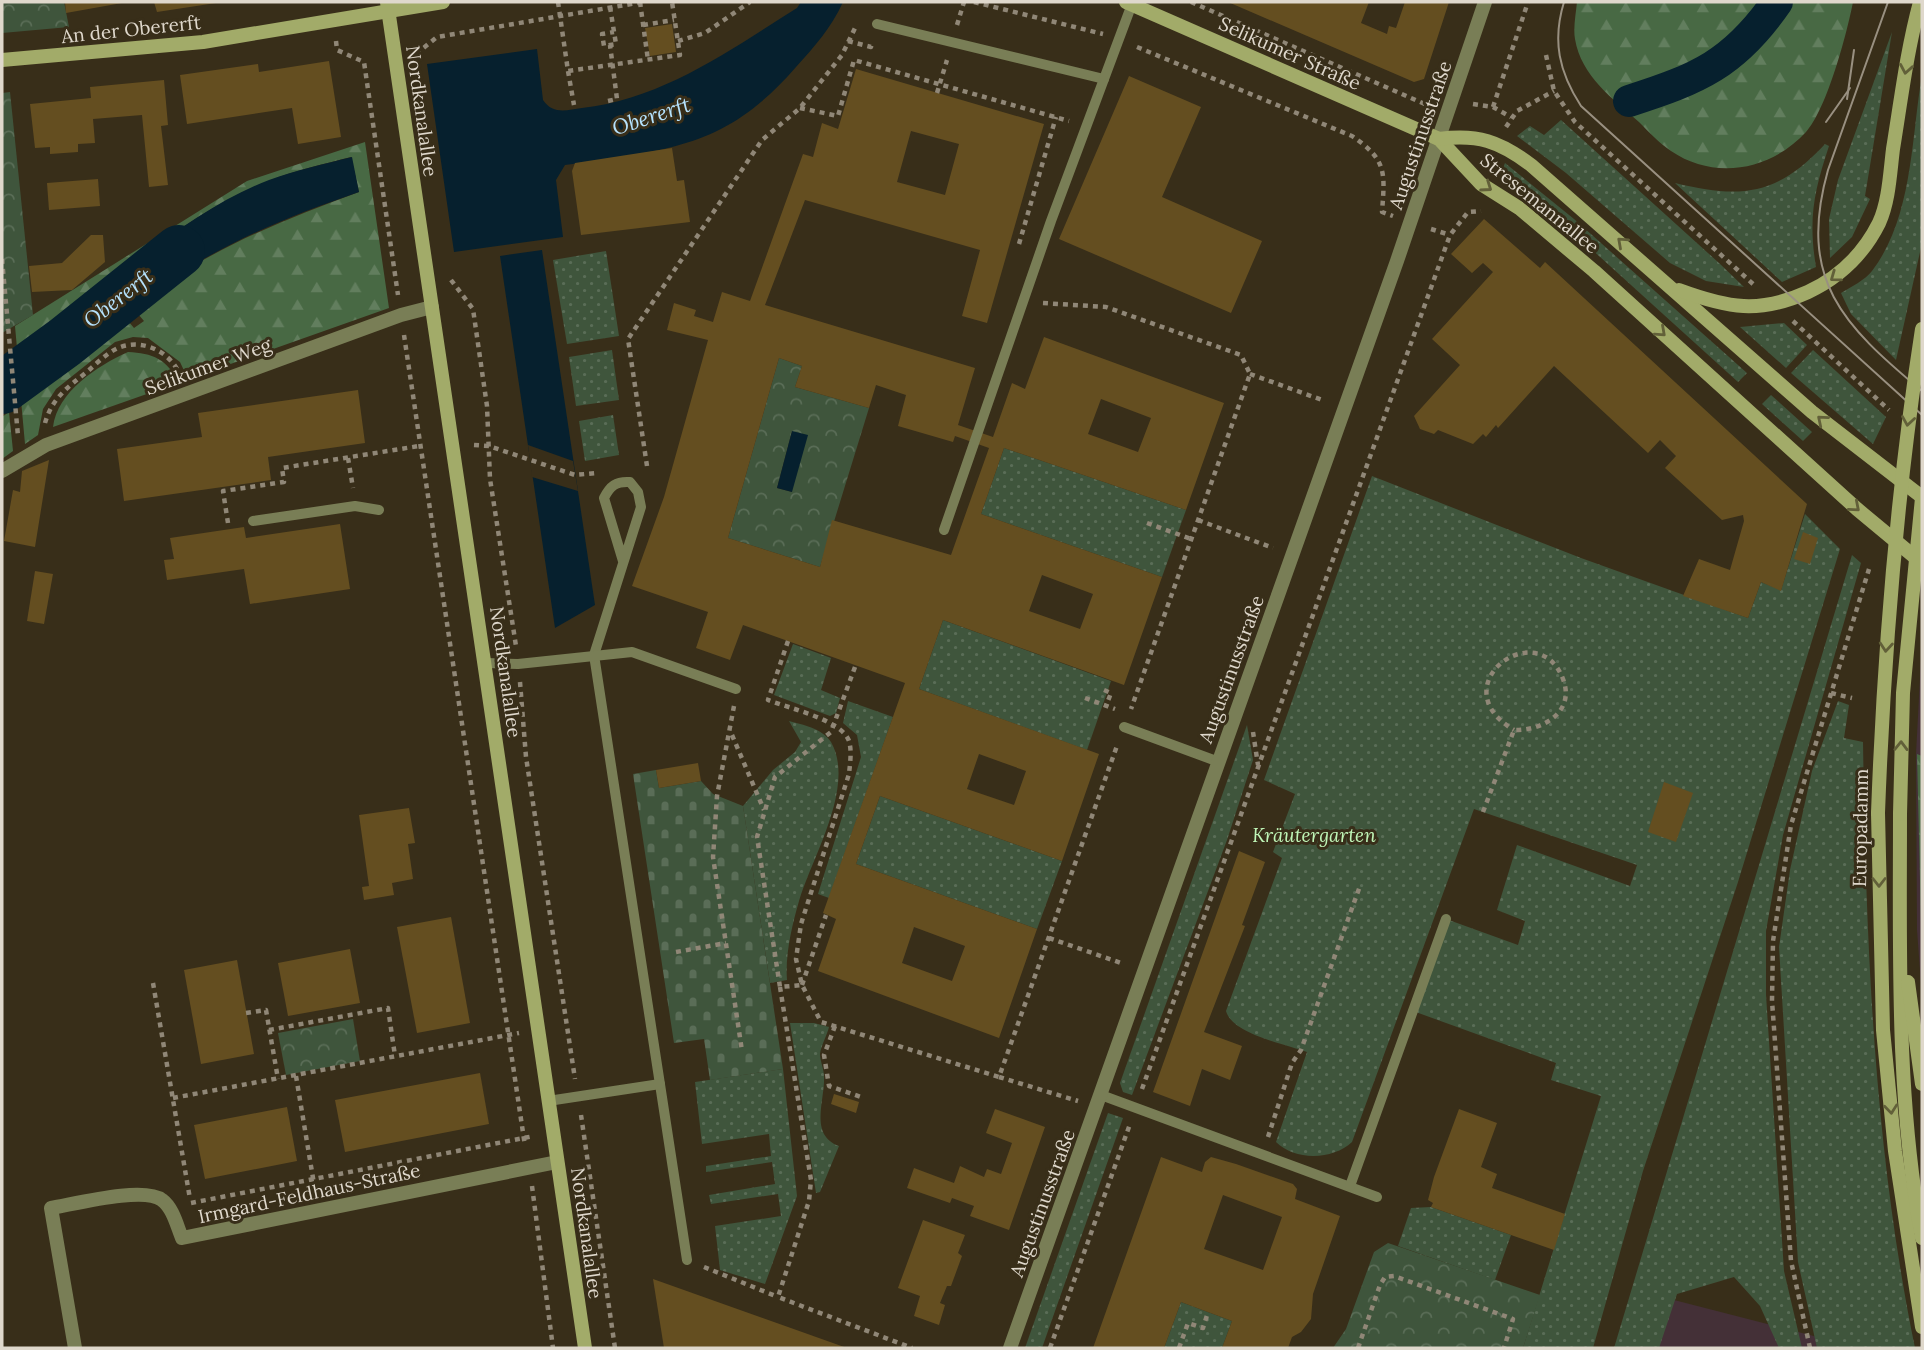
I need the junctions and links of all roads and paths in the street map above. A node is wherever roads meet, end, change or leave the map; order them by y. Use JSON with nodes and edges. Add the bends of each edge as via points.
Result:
{"nodes":[{"id":1,"x":558,"y":2,"type":"edge"},
{"id":2,"x":642,"y":2,"type":"edge"},
{"id":3,"x":672,"y":2,"type":"edge"},
{"id":4,"x":750,"y":2,"type":"edge"},
{"id":5,"x":974,"y":2,"type":"edge"},
{"id":6,"x":1191,"y":2,"type":"edge"},
{"id":7,"x":1485,"y":2,"type":"edge"},
{"id":8,"x":1528,"y":2,"type":"edge"},
{"id":9,"x":1920,"y":2,"type":"edge"},
{"id":10,"x":437,"y":3,"type":"edge"},
{"id":11,"x":1129,"y":3,"type":"edge"},
{"id":12,"x":387,"y":7,"type":"edge"},
{"id":13,"x":611,"y":7,"type":"junction"},
{"id":14,"x":560,"y":15,"type":"junction"},
{"id":15,"x":674,"y":20,"type":"junction"},
{"id":16,"x":858,"y":22,"type":"dead end"},
{"id":17,"x":877,"y":24,"type":"dead end"},
{"id":18,"x":643,"y":25,"type":"junction"},
{"id":19,"x":614,"y":32,"type":"junction"},
{"id":20,"x":335,"y":34,"type":"dead end"},
{"id":21,"x":1118,"y":40,"type":"junction"},
{"id":22,"x":678,"y":41,"type":"junction"},
{"id":23,"x":848,"y":41,"type":"junction"},
{"id":24,"x":610,"y":45,"type":"junction"},
{"id":25,"x":867,"y":45,"type":"dead end"},
{"id":26,"x":415,"y":55,"type":"dead end"},
{"id":27,"x":1546,"y":55,"type":"dead end"},
{"id":28,"x":2,"y":60,"type":"edge"},
{"id":29,"x":648,"y":60,"type":"junction"},
{"id":30,"x":612,"y":65,"type":"junction"},
{"id":31,"x":569,"y":71,"type":"junction"},
{"id":32,"x":1104,"y":79,"type":"junction"},
{"id":33,"x":1554,"y":90,"type":"junction"},
{"id":34,"x":1411,"y":96,"type":"dead end"},
{"id":35,"x":608,"y":100,"type":"dead end"},
{"id":36,"x":573,"y":105,"type":"dead end"},
{"id":37,"x":1493,"y":107,"type":"dead end"},
{"id":38,"x":800,"y":108,"type":"junction"},
{"id":39,"x":1511,"y":117,"type":"dead end"},
{"id":40,"x":1086,"y":126,"type":"junction"},
{"id":41,"x":1438,"y":139,"type":"junction"},
{"id":42,"x":1410,"y":221,"type":"junction"},
{"id":43,"x":1450,"y":235,"type":"dead end"},
{"id":44,"x":2,"y":259,"type":"edge"},
{"id":45,"x":450,"y":279,"type":"dead end"},
{"id":46,"x":1672,"y":287,"type":"junction"},
{"id":47,"x":1023,"y":304,"type":"junction"},
{"id":48,"x":1775,"y":305,"type":"junction"},
{"id":49,"x":432,"y":307,"type":"junction"},
{"id":50,"x":401,"y":315,"type":"junction"},
{"id":51,"x":1922,"y":329,"type":"edge"},
{"id":52,"x":1250,"y":374,"type":"junction"},
{"id":53,"x":188,"y":393,"type":"junction"},
{"id":54,"x":1345,"y":407,"type":"junction"},
{"id":55,"x":1895,"y":415,"type":"dead end"},
{"id":56,"x":46,"y":445,"type":"junction"},
{"id":57,"x":419,"y":446,"type":"junction"},
{"id":58,"x":22,"y":458,"type":"junction"},
{"id":59,"x":348,"y":458,"type":"junction"},
{"id":60,"x":530,"y":460,"type":"dead end"},
{"id":61,"x":647,"y":466,"type":"dead end"},
{"id":62,"x":2,"y":471,"type":"edge"},
{"id":63,"x":575,"y":475,"type":"dead end"},
{"id":64,"x":1922,"y":498,"type":"edge"},
{"id":65,"x":355,"y":506,"type":"junction"},
{"id":66,"x":379,"y":510,"type":"dead end"},
{"id":67,"x":1198,"y":520,"type":"junction"},
{"id":68,"x":253,"y":521,"type":"dead end"},
{"id":69,"x":228,"y":523,"type":"dead end"},
{"id":70,"x":1147,"y":523,"type":"dead end"},
{"id":71,"x":944,"y":530,"type":"dead end"},
{"id":72,"x":1888,"y":536,"type":"junction"},
{"id":73,"x":1191,"y":539,"type":"junction"},
{"id":74,"x":1293,"y":555,"type":"junction"},
{"id":75,"x":623,"y":561,"type":"junction"},
{"id":76,"x":1922,"y":564,"type":"edge"},
{"id":77,"x":788,"y":642,"type":"dead end"},
{"id":78,"x":594,"y":655,"type":"junction"},
{"id":79,"x":487,"y":663,"type":"junction"},
{"id":80,"x":518,"y":664,"type":"junction"},
{"id":81,"x":855,"y":667,"type":"dead end"},
{"id":82,"x":736,"y":689,"type":"joint"},
{"id":83,"x":1104,"y":690,"type":"dead end"},
{"id":84,"x":1831,"y":693,"type":"junction"},
{"id":85,"x":1085,"y":698,"type":"dead end"},
{"id":86,"x":1852,"y":698,"type":"dead end"},
{"id":87,"x":1105,"y":706,"type":"junction"},
{"id":88,"x":1129,"y":714,"type":"junction"},
{"id":89,"x":834,"y":725,"type":"junction"},
{"id":90,"x":1124,"y":727,"type":"junction"},
{"id":91,"x":1514,"y":730,"type":"junction"},
{"id":92,"x":731,"y":734,"type":"junction"},
{"id":93,"x":1219,"y":762,"type":"junction"},
{"id":94,"x":764,"y":810,"type":"junction"},
{"id":95,"x":1483,"y":812,"type":"dead end"},
{"id":96,"x":1360,"y":886,"type":"dead end"},
{"id":97,"x":827,"y":915,"type":"dead end"},
{"id":98,"x":1446,"y":919,"type":"dead end"},
{"id":99,"x":1900,"y":928,"type":"junction"},
{"id":100,"x":1049,"y":938,"type":"junction"},
{"id":101,"x":726,"y":943,"type":"junction"},
{"id":102,"x":676,"y":952,"type":"dead end"},
{"id":103,"x":1144,"y":972,"type":"junction"},
{"id":104,"x":153,"y":983,"type":"dead end"},
{"id":105,"x":802,"y":985,"type":"junction"},
{"id":106,"x":780,"y":987,"type":"junction"},
{"id":107,"x":246,"y":1013,"type":"dead end"},
{"id":108,"x":835,"y":1026,"type":"junction"},
{"id":109,"x":269,"y":1030,"type":"junction"},
{"id":110,"x":537,"y":1030,"type":"junction"},
{"id":111,"x":508,"y":1035,"type":"junction"},
{"id":112,"x":742,"y":1051,"type":"dead end"},
{"id":113,"x":395,"y":1056,"type":"junction"},
{"id":114,"x":296,"y":1076,"type":"junction"},
{"id":115,"x":999,"y":1077,"type":"junction"},
{"id":116,"x":278,"y":1079,"type":"junction"},
{"id":117,"x":660,"y":1084,"type":"junction"},
{"id":118,"x":1922,"y":1084,"type":"edge"},
{"id":119,"x":578,"y":1096,"type":"junction"},
{"id":120,"x":860,"y":1097,"type":"dead end"},
{"id":121,"x":173,"y":1098,"type":"junction"},
{"id":122,"x":548,"y":1101,"type":"junction"},
{"id":123,"x":1099,"y":1101,"type":"junction"},
{"id":124,"x":1136,"y":1108,"type":"junction"},
{"id":125,"x":552,"y":1133,"type":"junction"},
{"id":126,"x":524,"y":1138,"type":"junction"},
{"id":127,"x":1262,"y":1155,"type":"junction"},
{"id":128,"x":557,"y":1162,"type":"junction"},
{"id":129,"x":529,"y":1167,"type":"junction"},
{"id":130,"x":313,"y":1178,"type":"junction"},
{"id":131,"x":1350,"y":1186,"type":"junction"},
{"id":132,"x":1377,"y":1197,"type":"dead end"},
{"id":133,"x":191,"y":1203,"type":"junction"},
{"id":134,"x":318,"y":1212,"type":"junction"},
{"id":135,"x":197,"y":1236,"type":"junction"},
{"id":136,"x":1922,"y":1238,"type":"edge"},
{"id":137,"x":687,"y":1261,"type":"joint"},
{"id":138,"x":778,"y":1297,"type":"junction"},
{"id":139,"x":1208,"y":1312,"type":"dead end"},
{"id":140,"x":1922,"y":1327,"type":"edge"},
{"id":141,"x":75,"y":1348,"type":"edge"},
{"id":142,"x":554,"y":1348,"type":"edge"},
{"id":143,"x":585,"y":1348,"type":"edge"},
{"id":144,"x":615,"y":1348,"type":"edge"},
{"id":145,"x":912,"y":1348,"type":"edge"},
{"id":146,"x":1010,"y":1348,"type":"edge"},
{"id":147,"x":1050,"y":1348,"type":"edge"},
{"id":148,"x":1179,"y":1348,"type":"edge"},
{"id":149,"x":1358,"y":1348,"type":"edge"},
{"id":150,"x":1504,"y":1348,"type":"edge"},
{"id":151,"x":1810,"y":1348,"type":"edge"}],
"edges":[{"from":1,"to":14,"type":"path"},
{"from":2,"to":13,"type":"path"},
{"from":2,"to":18,"type":"path"},
{"from":3,"to":15,"type":"path"},
{"from":4,"to":22,"type":"path","via":[[705,33]]},
{"from":5,"to":21,"type":"path"},
{"from":6,"to":34,"type":"path"},
{"from":7,"to":41,"type":"street","name":"Augustinusstraße"},
{"from":8,"to":37,"type":"path"},
{"from":9,"to":48,"type":"main road","one_way":true,"via":[[1881,219],[1870,240],[1843,271],[1827,283]]},
{"from":10,"to":12,"type":"main road"},
{"from":11,"to":21,"type":"lane"},
{"from":11,"to":41,"type":"main road","name":"Selikumer Straße"},
{"from":12,"to":28,"type":"main road","name":"An der Obererft","via":[[177,45]]},
{"from":12,"to":49,"type":"main road","name":"Nordkanalallee"},
{"from":13,"to":14,"type":"path"},
{"from":13,"to":19,"type":"path"},
{"from":14,"to":26,"type":"path","via":[[437,37]]},
{"from":14,"to":31,"type":"path"},
{"from":15,"to":18,"type":"path"},
{"from":15,"to":22,"type":"path"},
{"from":16,"to":23,"type":"path"},
{"from":17,"to":32,"type":"lane"},
{"from":18,"to":29,"type":"path"},
{"from":19,"to":24,"type":"path","via":[[616,44]]},
{"from":19,"to":24,"type":"path","via":[[602,34],[604,46]]},
{"from":20,"to":50,"type":"path","via":[[337,50],[364,62]]},
{"from":21,"to":32,"type":"lane"},
{"from":21,"to":42,"type":"path","via":[[1352,136],[1374,151],[1385,173],[1382,212]]},
{"from":22,"to":29,"type":"path","via":[[680,55]]},
{"from":23,"to":25,"type":"path"},
{"from":23,"to":38,"type":"path"},
{"from":24,"to":30,"type":"path"},
{"from":27,"to":33,"type":"path"},
{"from":29,"to":30,"type":"path"},
{"from":30,"to":31,"type":"path"},
{"from":30,"to":35,"type":"path","via":[[617,99]]},
{"from":31,"to":36,"type":"path"},
{"from":32,"to":40,"type":"lane"},
{"from":33,"to":39,"type":"path"},
{"from":33,"to":48,"type":"path","via":[[1575,122]]},
{"from":38,"to":40,"type":"path","via":[[838,116],[854,60]]},
{"from":38,"to":61,"type":"path","via":[[762,140],[628,339]]},
{"from":40,"to":47,"type":"lane"},
{"from":41,"to":42,"type":"street","name":"Augustinusstraße"},
{"from":46,"to":41,"type":"main road","name":"Stresemannallee","one_way":true,"via":[[1516,153],[1470,135]]},
{"from":41,"to":72,"type":"main road","name":"Stresemannallee","one_way":true,"via":[[1481,184],[1519,208],[1594,271]]},
{"from":42,"to":54,"type":"street","name":"Augustinusstraße"},
{"from":43,"to":124,"type":"path"},
{"from":44,"to":58,"type":"path"},
{"from":45,"to":80,"type":"path","via":[[473,309],[487,405],[490,479]]},
{"from":46,"to":48,"type":"main road","via":[[1722,306]]},
{"from":64,"to":46,"type":"main road","name":"Stresemannallee","one_way":true,"via":[[1812,412]]},
{"from":47,"to":52,"type":"path","via":[[1067,302],[1106,307],[1241,355]]},
{"from":47,"to":71,"type":"lane"},
{"from":48,"to":55,"type":"path"},
{"from":49,"to":50,"type":"street","name":"Selikumer Weg"},
{"from":49,"to":79,"type":"main road","name":"Nordkanalallee"},
{"from":50,"to":53,"type":"street","name":"Selikumer Weg"},
{"from":50,"to":57,"type":"path"},
{"from":51,"to":140,"type":"main road","name":"Europadamm","one_way":true,"bridge":true,"via":[[1902,460],[1882,695],[1878,813],[1883,1030],[1895,1152]]},
{"from":52,"to":54,"type":"path"},
{"from":52,"to":67,"type":"path"},
{"from":53,"to":56,"type":"street","name":"Selikumer Weg"},
{"from":53,"to":56,"type":"path","via":[[179,370],[155,349],[133,344],[116,349],[54,400],[44,424]]},
{"from":54,"to":74,"type":"street","name":"Augustinusstraße"},
{"from":56,"to":58,"type":"street","name":"Selikumer Weg"},
{"from":57,"to":59,"type":"path"},
{"from":57,"to":111,"type":"path"},
{"from":58,"to":62,"type":"street","name":"Selikumer Weg"},
{"from":59,"to":65,"type":"path"},
{"from":59,"to":69,"type":"path","via":[[282,468],[284,482],[223,491]]},
{"from":60,"to":63,"type":"path"},
{"from":99,"to":64,"type":"main road","name":"Europadamm","one_way":true,"bridge":true,"via":[[1902,694]]},
{"from":65,"to":66,"type":"lane"},
{"from":65,"to":68,"type":"lane"},
{"from":67,"to":73,"type":"path"},
{"from":67,"to":74,"type":"path"},
{"from":70,"to":73,"type":"path"},
{"from":72,"to":76,"type":"main road","name":"Stresemannallee"},
{"from":72,"to":84,"type":"path","via":[[1874,555]]},
{"from":73,"to":88,"type":"path"},
{"from":74,"to":93,"type":"street","name":"Augustinusstraße"},
{"from":75,"to":75,"type":"lane","via":[[641,507],[630,482],[610,487],[604,498]]},
{"from":75,"to":78,"type":"lane"},
{"from":77,"to":89,"type":"path","via":[[768,700]]},
{"from":78,"to":80,"type":"lane"},
{"from":78,"to":82,"type":"lane","via":[[632,652]]},
{"from":78,"to":117,"type":"lane"},
{"from":79,"to":80,"type":"lane"},
{"from":79,"to":110,"type":"main road","name":"Nordkanalallee"},
{"from":80,"to":119,"type":"path","via":[[526,757]]},
{"from":81,"to":89,"type":"path"},
{"from":82,"to":92,"type":"path"},
{"from":83,"to":87,"type":"path","via":[[1111,693]]},
{"from":84,"to":86,"type":"path"},
{"from":84,"to":151,"type":"path","via":[[1791,825],[1773,941],[1772,1001],[1791,1261]]},
{"from":85,"to":87,"type":"path"},
{"from":87,"to":88,"type":"path"},
{"from":88,"to":90,"type":"path"},
{"from":89,"to":94,"type":"path","via":[[775,777]]},
{"from":89,"to":105,"type":"path","via":[[849,741],[849,774],[801,923],[796,959]]},
{"from":90,"to":93,"type":"lane"},
{"from":90,"to":100,"type":"path"},
{"from":91,"to":91,"type":"path","via":[[1544,725],[1563,707],[1563,678],[1539,654],[1514,653],[1503,659],[1488,681],[1492,715]]},
{"from":91,"to":95,"type":"path"},
{"from":92,"to":94,"type":"path"},
{"from":92,"to":101,"type":"path","via":[[718,796],[713,857]]},
{"from":93,"to":103,"type":"street","name":"Augustinusstraße"},
{"from":94,"to":106,"type":"path","via":[[757,838]]},
{"from":96,"to":127,"type":"path"},
{"from":97,"to":105,"type":"path"},
{"from":98,"to":131,"type":"lane"},
{"from":99,"to":118,"type":"main road"},
{"from":99,"to":136,"type":"main road","name":"Europadamm","via":[[1900,1030]]},
{"from":100,"to":103,"type":"path"},
{"from":100,"to":115,"type":"path"},
{"from":101,"to":102,"type":"path"},
{"from":101,"to":112,"type":"path"},
{"from":103,"to":123,"type":"street","name":"Augustinusstraße"},
{"from":104,"to":121,"type":"path"},
{"from":105,"to":106,"type":"path"},
{"from":105,"to":108,"type":"path","via":[[821,1021]]},
{"from":106,"to":138,"type":"path","via":[[811,1180],[809,1201]]},
{"from":107,"to":109,"type":"path","via":[[266,1010]]},
{"from":108,"to":115,"type":"path"},
{"from":108,"to":120,"type":"path","via":[[824,1055],[829,1086]]},
{"from":109,"to":113,"type":"path","via":[[388,1008]]},
{"from":109,"to":116,"type":"path"},
{"from":110,"to":111,"type":"path"},
{"from":110,"to":122,"type":"main road","name":"Nordkanalallee"},
{"from":111,"to":113,"type":"path"},
{"from":111,"to":126,"type":"path"},
{"from":113,"to":114,"type":"path"},
{"from":114,"to":116,"type":"path"},
{"from":114,"to":130,"type":"path"},
{"from":115,"to":123,"type":"path"},
{"from":116,"to":121,"type":"path"},
{"from":117,"to":119,"type":"lane"},
{"from":117,"to":137,"type":"lane"},
{"from":119,"to":122,"type":"lane"},
{"from":119,"to":144,"type":"path"},
{"from":121,"to":133,"type":"path"},
{"from":122,"to":125,"type":"main road","name":"Nordkanalallee"},
{"from":123,"to":124,"type":"lane"},
{"from":123,"to":146,"type":"street","name":"Augustinusstraße"},
{"from":124,"to":127,"type":"lane"},
{"from":124,"to":147,"type":"path"},
{"from":125,"to":126,"type":"path"},
{"from":125,"to":128,"type":"main road","name":"Nordkanalallee"},
{"from":126,"to":129,"type":"path"},
{"from":126,"to":130,"type":"path"},
{"from":127,"to":131,"type":"lane"},
{"from":128,"to":129,"type":"street","name":"Irmgard-Feldhaus-Straße"},
{"from":128,"to":143,"type":"main road","name":"Nordkanalallee"},
{"from":129,"to":134,"type":"street","name":"Irmgard-Feldhaus-Straße"},
{"from":129,"to":142,"type":"path"},
{"from":130,"to":133,"type":"path"},
{"from":130,"to":134,"type":"path"},
{"from":131,"to":132,"type":"lane"},
{"from":133,"to":135,"type":"path"},
{"from":134,"to":135,"type":"street","name":"Irmgard-Feldhaus-Straße"},
{"from":135,"to":141,"type":"street","name":"Irmgard-Feldhaus-Straße","via":[[181,1238],[163,1200],[147,1194],[51,1208]]},
{"from":137,"to":138,"type":"path"},
{"from":138,"to":145,"type":"path"},
{"from":139,"to":148,"type":"path","via":[[1203,1328],[1188,1323]]},
{"from":149,"to":150,"type":"path","via":[[1380,1285],[1385,1277],[1394,1276],[1514,1319]]}]}
